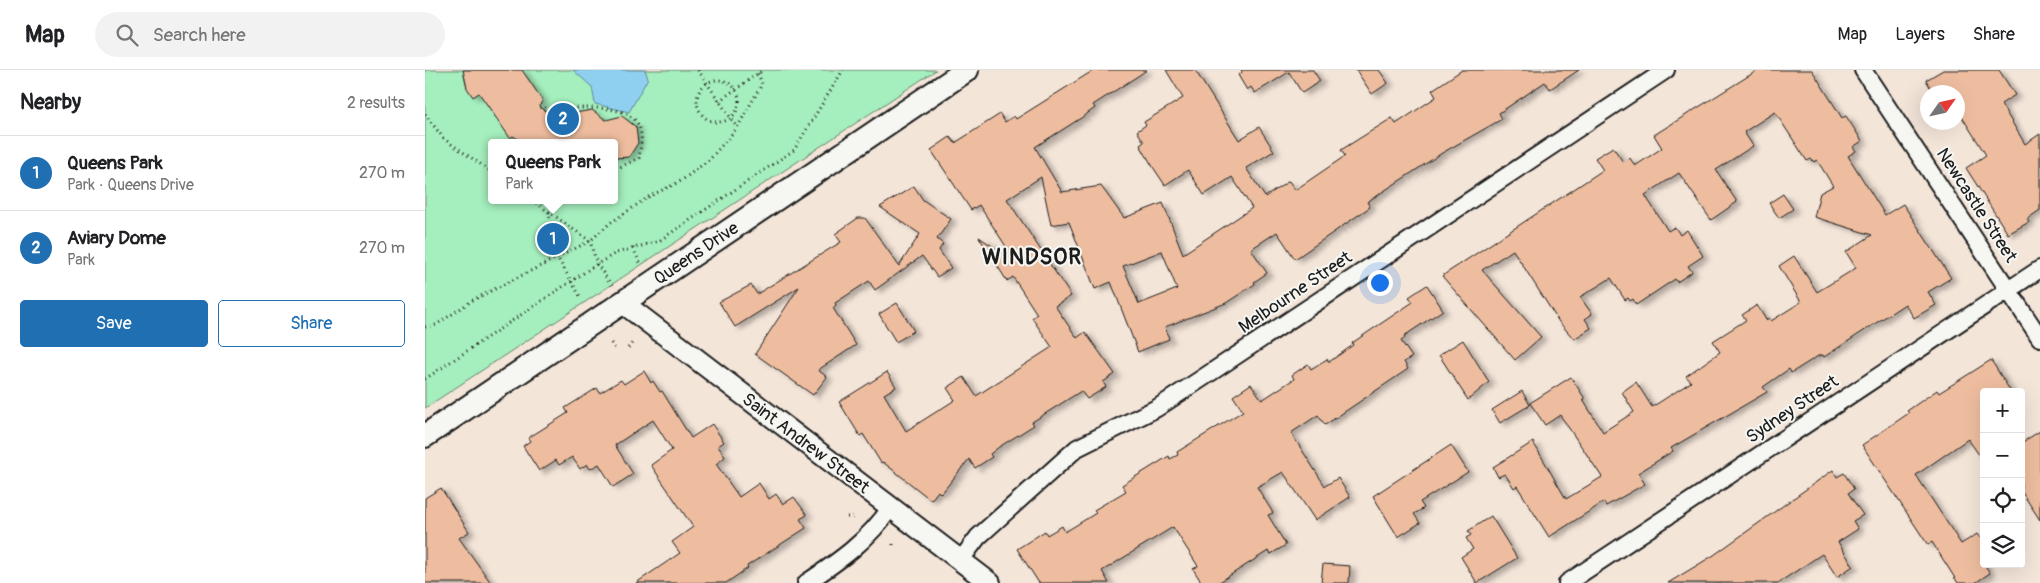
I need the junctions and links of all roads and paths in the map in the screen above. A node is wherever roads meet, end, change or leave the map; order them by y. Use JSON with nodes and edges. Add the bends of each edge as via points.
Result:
{"nodes":[{"id":1,"x":698,"y":70,"type":"edge"},
{"id":2,"x":757,"y":70,"type":"edge"},
{"id":3,"x":763,"y":70,"type":"edge"},
{"id":4,"x":843,"y":70,"type":"edge"},
{"id":5,"x":967,"y":70,"type":"edge"},
{"id":6,"x":1666,"y":70,"type":"edge"},
{"id":7,"x":1863,"y":70,"type":"edge"},
{"id":8,"x":758,"y":74,"type":"junction"},
{"id":9,"x":707,"y":83,"type":"junction"},
{"id":10,"x":736,"y":89,"type":"junction"},
{"id":11,"x":719,"y":101,"type":"junction"},
{"id":12,"x":541,"y":104,"type":"dead end"},
{"id":13,"x":425,"y":114,"type":"edge"},
{"id":14,"x":731,"y":119,"type":"junction"},
{"id":15,"x":737,"y":128,"type":"junction"},
{"id":16,"x":618,"y":168,"type":"dead end"},
{"id":17,"x":488,"y":169,"type":"edge"},
{"id":18,"x":538,"y":204,"type":"edge"},
{"id":19,"x":549,"y":212,"type":"junction"},
{"id":20,"x":590,"y":241,"type":"junction"},
{"id":21,"x":633,"y":248,"type":"junction"},
{"id":22,"x":557,"y":258,"type":"junction"},
{"id":23,"x":639,"y":259,"type":"dead end"},
{"id":24,"x":597,"y":264,"type":"junction"},
{"id":25,"x":2040,"y":269,"type":"edge"},
{"id":26,"x":571,"y":282,"type":"junction"},
{"id":27,"x":2009,"y":289,"type":"junction"},
{"id":28,"x":581,"y":298,"type":"dead end"},
{"id":29,"x":623,"y":303,"type":"junction"},
{"id":30,"x":425,"y":327,"type":"edge"},
{"id":31,"x":2040,"y":338,"type":"edge"},
{"id":32,"x":611,"y":343,"type":"dead end"},
{"id":33,"x":632,"y":343,"type":"dead end"},
{"id":34,"x":628,"y":348,"type":"dead end"},
{"id":35,"x":616,"y":350,"type":"dead end"},
{"id":36,"x":425,"y":379,"type":"edge"},
{"id":37,"x":425,"y":436,"type":"edge"},
{"id":38,"x":891,"y":507,"type":"junction"},
{"id":39,"x":854,"y":517,"type":"dead end"},
{"id":40,"x":847,"y":518,"type":"dead end"},
{"id":41,"x":960,"y":561,"type":"junction"},
{"id":42,"x":806,"y":583,"type":"edge"},
{"id":43,"x":990,"y":583,"type":"edge"},
{"id":44,"x":1567,"y":583,"type":"edge"}],
"edges":[{"from":1,"to":9,"type":"path"},
{"from":2,"to":8,"type":"path"},
{"from":3,"to":8,"type":"path"},
{"from":4,"to":21,"type":"path","via":[[795,150],[659,241]]},
{"from":5,"to":29,"type":"main road","name":"Queens Drive"},
{"from":6,"to":41,"type":"street","name":"Melbourne Street","via":[[1190,387],[1157,408],[1077,448],[978,537]]},
{"from":7,"to":27,"type":"street","name":"Newcastle Street"},
{"from":8,"to":10,"type":"path"},
{"from":8,"to":15,"type":"path","via":[[763,84]]},
{"from":9,"to":10,"type":"path","via":[[726,81]]},
{"from":9,"to":11,"type":"path"},
{"from":9,"to":14,"type":"path","via":[[698,93],[700,113],[718,123]]},
{"from":10,"to":11,"type":"path"},
{"from":10,"to":14,"type":"path","via":[[739,108]]},
{"from":11,"to":14,"type":"path"},
{"from":12,"to":16,"type":"path","via":[[562,123],[575,108],[618,111],[635,119],[641,134],[639,158]]},
{"from":13,"to":17,"type":"path","via":[[444,139]]},
{"from":14,"to":15,"type":"path"},
{"from":15,"to":20,"type":"path","via":[[710,159],[681,181],[650,196],[610,223]]},
{"from":18,"to":19,"type":"path"},
{"from":19,"to":20,"type":"path"},
{"from":19,"to":22,"type":"path","via":[[549,232]]},
{"from":20,"to":22,"type":"path"},
{"from":20,"to":24,"type":"path"},
{"from":21,"to":23,"type":"path"},
{"from":21,"to":24,"type":"path"},
{"from":22,"to":26,"type":"path"},
{"from":22,"to":30,"type":"path"},
{"from":24,"to":26,"type":"path"},
{"from":25,"to":27,"type":"street","name":"Sydney Street"},
{"from":26,"to":28,"type":"path"},
{"from":26,"to":36,"type":"path"},
{"from":27,"to":31,"type":"street","name":"Newcastle Street"},
{"from":27,"to":44,"type":"street","name":"Sydney Street"},
{"from":29,"to":37,"type":"main road","name":"Queens Drive"},
{"from":29,"to":38,"type":"street","name":"Saint Andrew Street"},
{"from":32,"to":35,"type":"path"},
{"from":33,"to":34,"type":"path"},
{"from":38,"to":41,"type":"street","name":"Saint Andrew Street"},
{"from":38,"to":42,"type":"street","via":[[874,530],[851,552]]},
{"from":39,"to":40,"type":"path"},
{"from":41,"to":43,"type":"street","name":"Saint Andrew Street"}]}
